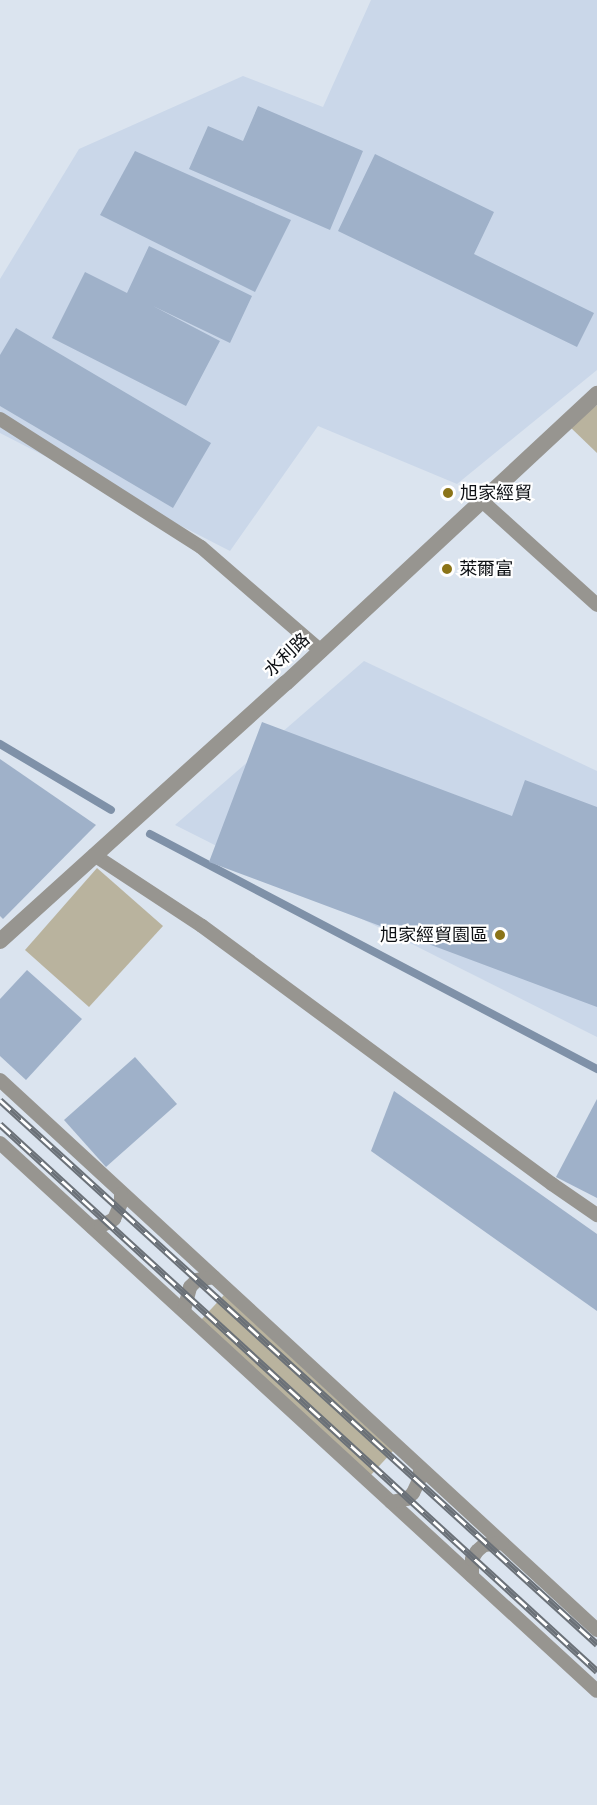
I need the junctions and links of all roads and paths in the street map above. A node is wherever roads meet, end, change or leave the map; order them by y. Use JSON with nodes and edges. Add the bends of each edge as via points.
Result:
{"nodes":[{"id":1,"x":597,"y":394,"type":"edge"},
{"id":2,"x":0,"y":419,"type":"edge"},
{"id":3,"x":482,"y":501,"type":"junction"},
{"id":4,"x":597,"y":605,"type":"edge"},
{"id":5,"x":321,"y":651,"type":"junction"},
{"id":6,"x":94,"y":855,"type":"junction"},
{"id":7,"x":0,"y":941,"type":"edge"},
{"id":8,"x":0,"y":1080,"type":"edge"},
{"id":9,"x":0,"y":1143,"type":"edge"},
{"id":10,"x":122,"y":1194,"type":"junction"},
{"id":11,"x":597,"y":1215,"type":"edge"},
{"id":12,"x":92,"y":1227,"type":"junction"},
{"id":13,"x":214,"y":1277,"type":"junction"},
{"id":14,"x":184,"y":1310,"type":"junction"},
{"id":15,"x":420,"y":1468,"type":"junction"},
{"id":16,"x":392,"y":1502,"type":"junction"},
{"id":17,"x":502,"y":1543,"type":"junction"},
{"id":18,"x":472,"y":1576,"type":"junction"},
{"id":19,"x":597,"y":1630,"type":"edge"},
{"id":20,"x":597,"y":1691,"type":"edge"}],
"edges":[{"from":1,"to":3,"type":"street","name":"水利路"},
{"from":2,"to":5,"type":"lane","via":[[201,547]]},
{"from":3,"to":4,"type":"lane"},
{"from":3,"to":5,"type":"street","name":"水利路"},
{"from":5,"to":6,"type":"street","name":"水利路"},
{"from":6,"to":7,"type":"street","name":"水利路"},
{"from":6,"to":11,"type":"lane","via":[[202,926]]},
{"from":8,"to":10,"type":"lane"},
{"from":9,"to":12,"type":"lane"},
{"from":10,"to":12,"type":"lane","via":[[114,1219]]},
{"from":10,"to":13,"type":"lane"},
{"from":12,"to":14,"type":"lane"},
{"from":13,"to":14,"type":"lane","via":[[198,1280],[190,1287]]},
{"from":13,"to":15,"type":"lane"},
{"from":14,"to":16,"type":"lane"},
{"from":15,"to":16,"type":"lane","via":[[420,1478],[412,1493],[407,1499]]},
{"from":15,"to":17,"type":"lane"},
{"from":16,"to":18,"type":"lane"},
{"from":17,"to":18,"type":"lane","via":[[484,1545],[477,1551],[472,1559]]},
{"from":17,"to":19,"type":"lane"},
{"from":18,"to":20,"type":"lane"}]}
